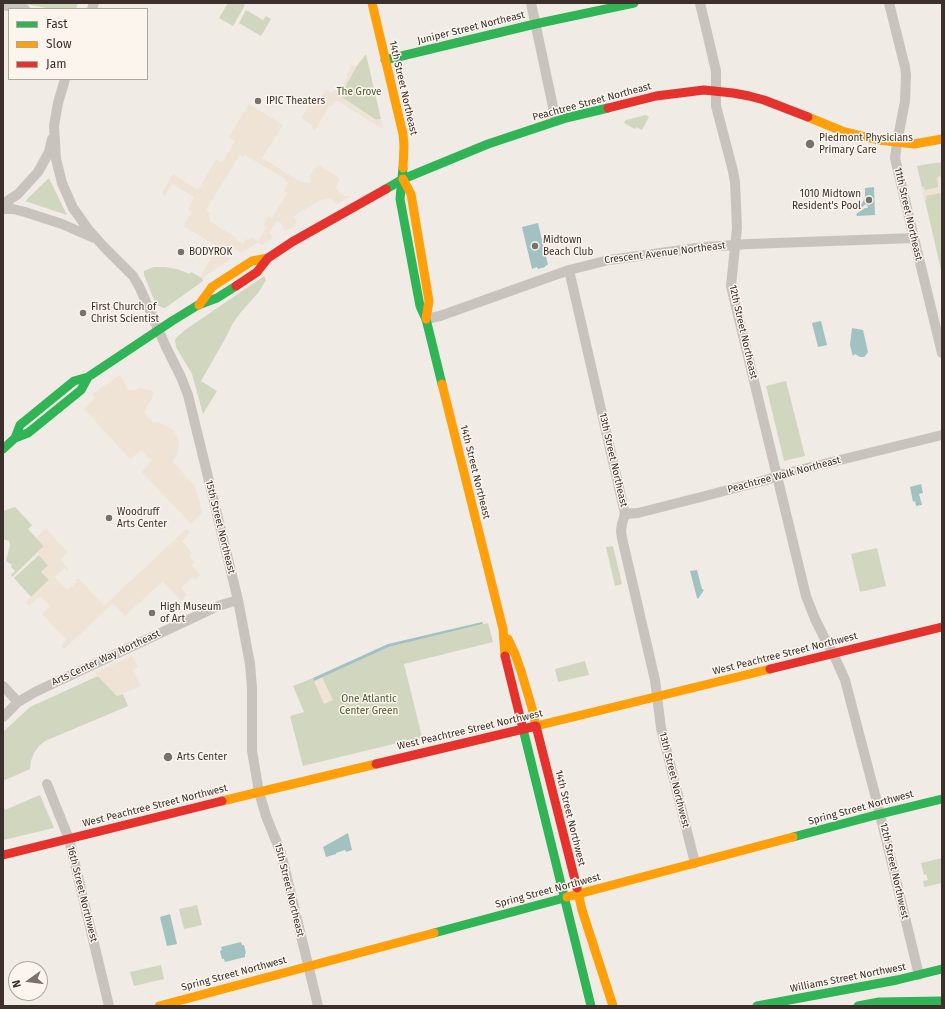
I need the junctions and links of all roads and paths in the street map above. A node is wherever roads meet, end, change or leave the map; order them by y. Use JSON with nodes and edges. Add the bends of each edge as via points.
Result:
{"nodes":[{"id":1,"x":372,"y":3,"type":"edge"},
{"id":2,"x":531,"y":3,"type":"edge"},
{"id":3,"x":634,"y":3,"type":"edge"},
{"id":4,"x":700,"y":3,"type":"edge"},
{"id":5,"x":889,"y":3,"type":"edge"},
{"id":6,"x":3,"y":6,"type":"edge"},
{"id":7,"x":18,"y":8,"type":"edge"},
{"id":8,"x":535,"y":24,"type":"junction"},
{"id":9,"x":384,"y":60,"type":"junction"},
{"id":10,"x":65,"y":80,"type":"edge"},
{"id":11,"x":717,"y":91,"type":"junction"},
{"id":12,"x":556,"y":121,"type":"junction"},
{"id":13,"x":54,"y":126,"type":"junction"},
{"id":14,"x":942,"y":139,"type":"edge"},
{"id":15,"x":897,"y":143,"type":"junction"},
{"id":16,"x":403,"y":179,"type":"junction"},
{"id":17,"x":3,"y":204,"type":"edge"},
{"id":18,"x":3,"y":209,"type":"edge"},
{"id":19,"x":914,"y":238,"type":"junction"},
{"id":20,"x":97,"y":239,"type":"junction"},
{"id":21,"x":736,"y":244,"type":"junction"},
{"id":22,"x":569,"y":270,"type":"junction"},
{"id":23,"x":426,"y":319,"type":"junction"},
{"id":24,"x":159,"y":330,"type":"junction"},
{"id":25,"x":942,"y":353,"type":"edge"},
{"id":26,"x":942,"y":435,"type":"edge"},
{"id":27,"x":3,"y":449,"type":"edge"},
{"id":28,"x":777,"y":476,"type":"junction"},
{"id":29,"x":625,"y":514,"type":"junction"},
{"id":30,"x":238,"y":600,"type":"junction"},
{"id":31,"x":942,"y":627,"type":"edge"},
{"id":32,"x":503,"y":629,"type":"junction"},
{"id":33,"x":833,"y":653,"type":"junction"},
{"id":34,"x":3,"y":686,"type":"edge"},
{"id":35,"x":657,"y":696,"type":"junction"},
{"id":36,"x":18,"y":702,"type":"junction"},
{"id":37,"x":3,"y":717,"type":"edge"},
{"id":38,"x":536,"y":726,"type":"junction"},
{"id":39,"x":523,"y":729,"type":"junction"},
{"id":40,"x":47,"y":784,"type":"dead end"},
{"id":41,"x":259,"y":792,"type":"junction"},
{"id":42,"x":942,"y":798,"type":"edge"},
{"id":43,"x":880,"y":814,"type":"junction"},
{"id":44,"x":69,"y":839,"type":"junction"},
{"id":45,"x":3,"y":855,"type":"edge"},
{"id":46,"x":695,"y":863,"type":"junction"},
{"id":47,"x":578,"y":894,"type":"junction"},
{"id":48,"x":564,"y":898,"type":"junction"},
{"id":49,"x":308,"y":966,"type":"junction"},
{"id":50,"x":942,"y":969,"type":"edge"},
{"id":51,"x":919,"y":975,"type":"junction"},
{"id":52,"x":942,"y":1002,"type":"edge"},
{"id":53,"x":109,"y":1006,"type":"edge"},
{"id":54,"x":159,"y":1006,"type":"edge"},
{"id":55,"x":318,"y":1006,"type":"edge"},
{"id":56,"x":591,"y":1006,"type":"edge"},
{"id":57,"x":613,"y":1006,"type":"edge"},
{"id":58,"x":757,"y":1006,"type":"edge"},
{"id":59,"x":858,"y":1006,"type":"edge"},
{"id":60,"x":929,"y":1006,"type":"edge"}],
"edges":[{"from":1,"to":9,"type":"main road","name":"14th Street Northeast"},
{"from":2,"to":8,"type":"street"},
{"from":3,"to":8,"type":"main road","name":"Juniper Street Northeast"},
{"from":4,"to":11,"type":"street","name":"12th Street Northeast","via":[[716,71]]},
{"from":5,"to":15,"type":"street","name":"11th Street Northeast","via":[[906,75],[906,95]]},
{"from":6,"to":7,"type":"street"},
{"from":8,"to":9,"type":"main road","name":"Juniper Street Northeast"},
{"from":8,"to":12,"type":"street"},
{"from":9,"to":16,"type":"main road","name":"14th Street Northeast","via":[[402,134],[405,158]]},
{"from":10,"to":13,"type":"street","name":"15th Street Northeast"},
{"from":11,"to":12,"type":"main road","name":"Peachtree Street Northeast","via":[[698,90],[656,96]]},
{"from":11,"to":15,"type":"main road","name":"Peachtree Street Northeast","via":[[757,98],[842,131]]},
{"from":11,"to":21,"type":"street","name":"12th Street Northeast","via":[[716,106],[735,182],[738,228]]},
{"from":12,"to":16,"type":"main road","name":"Peachtree Street Northeast","via":[[488,144]]},
{"from":13,"to":17,"type":"street","via":[[49,152],[38,172],[18,194]]},
{"from":13,"to":20,"type":"street","name":"15th Street Northeast","via":[[56,160],[62,183],[73,208]]},
{"from":14,"to":15,"type":"main road","name":"Peachtree Street Northeast","via":[[914,144]]},
{"from":15,"to":19,"type":"street","name":"11th Street Northeast","via":[[895,158]]},
{"from":16,"to":23,"type":"main road","name":"14th Street Northeast","via":[[411,194],[429,301]]},
{"from":16,"to":24,"type":"main road","name":"Peachtree Street Northeast","via":[[292,242],[268,258],[257,272],[217,298],[198,305]]},
{"from":18,"to":20,"type":"street","via":[[25,212]]},
{"from":19,"to":21,"type":"street","name":"Crescent Avenue Northeast"},
{"from":19,"to":25,"type":"street","name":"11th Street Northeast"},
{"from":20,"to":24,"type":"street","name":"15th Street Northeast","via":[[133,276]]},
{"from":21,"to":22,"type":"street","name":"Crescent Avenue Northeast","via":[[609,260]]},
{"from":21,"to":28,"type":"street","name":"12th Street Northeast","via":[[732,286]]},
{"from":22,"to":23,"type":"street","name":"Crescent Avenue Northeast"},
{"from":22,"to":29,"type":"street","name":"13th Street Northeast"},
{"from":23,"to":32,"type":"main road","name":"14th Street Northeast"},
{"from":24,"to":27,"type":"main road","name":"Peachtree Street Northeast","via":[[88,377],[81,390],[28,433],[15,438]]},
{"from":24,"to":30,"type":"street","name":"15th Street Northeast","via":[[188,395]]},
{"from":26,"to":28,"type":"street","name":"Peachtree Walk Northeast"},
{"from":28,"to":29,"type":"street","name":"Peachtree Walk Northeast","via":[[638,513]]},
{"from":28,"to":33,"type":"street","name":"12th Street Northeast","via":[[806,596]]},
{"from":29,"to":35,"type":"street","name":"13th Street Northeast","via":[[622,538]]},
{"from":30,"to":36,"type":"street","name":"Arts Center Way Northeast","via":[[218,606],[34,692]]},
{"from":30,"to":41,"type":"street","name":"15th Street Northeast","via":[[250,664],[252,751]]},
{"from":31,"to":33,"type":"main road","name":"West Peachtree Street Northwest"},
{"from":32,"to":38,"type":"main road","name":"14th Street Northeast","via":[[517,660]]},
{"from":32,"to":39,"type":"main road","name":"14th Street Northeast","via":[[505,656]]},
{"from":33,"to":35,"type":"main road","name":"West Peachtree Street Northwest"},
{"from":33,"to":43,"type":"street","name":"12th Street Northwest","via":[[845,680]]},
{"from":34,"to":36,"type":"street"},
{"from":35,"to":38,"type":"main road","name":"West Peachtree Street Northwest"},
{"from":35,"to":46,"type":"street","name":"13th Street Northwest","via":[[661,728]]},
{"from":36,"to":37,"type":"street","name":"Arts Center Way Northeast"},
{"from":38,"to":39,"type":"main road","name":"West Peachtree Street Northwest"},
{"from":38,"to":47,"type":"main road","name":"14th Street Northwest"},
{"from":39,"to":41,"type":"main road","name":"West Peachtree Street Northwest"},
{"from":39,"to":48,"type":"main road"},
{"from":40,"to":44,"type":"street","name":"16th Street Northwest"},
{"from":41,"to":44,"type":"main road","name":"West Peachtree Street Northwest"},
{"from":41,"to":49,"type":"street","name":"15th Street Northeast","via":[[281,853]]},
{"from":42,"to":43,"type":"main road","name":"Spring Street Northwest"},
{"from":43,"to":46,"type":"main road","name":"Spring Street Northwest"},
{"from":43,"to":51,"type":"street","name":"12th Street Northwest"},
{"from":44,"to":45,"type":"main road","name":"West Peachtree Street Northwest"},
{"from":44,"to":53,"type":"street","name":"16th Street Northwest"},
{"from":46,"to":47,"type":"main road","name":"Spring Street Northwest"},
{"from":47,"to":48,"type":"main road","name":"Spring Street Northwest"},
{"from":47,"to":57,"type":"main road","name":"14th Street Northwest"},
{"from":48,"to":49,"type":"main road","name":"Spring Street Northwest"},
{"from":48,"to":56,"type":"main road"},
{"from":49,"to":54,"type":"main road","name":"Spring Street Northwest"},
{"from":49,"to":55,"type":"street","name":"15th Street Northeast"},
{"from":50,"to":51,"type":"main road","name":"Williams Street Northwest"},
{"from":51,"to":58,"type":"main road","name":"Williams Street Northwest"},
{"from":52,"to":59,"type":"main road","via":[[879,1002]]},
{"from":52,"to":60,"type":"main road"}]}
